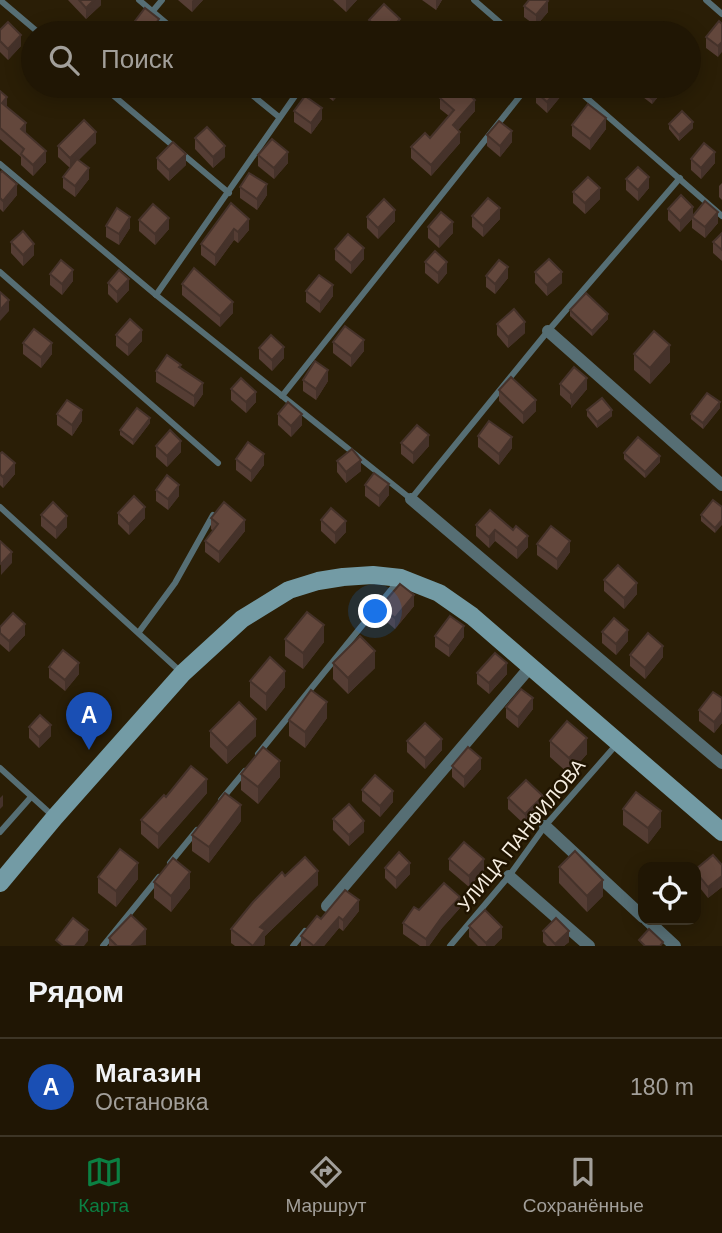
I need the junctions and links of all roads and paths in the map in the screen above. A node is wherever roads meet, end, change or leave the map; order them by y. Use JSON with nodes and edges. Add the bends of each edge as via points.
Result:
{"nodes":[{"id":1,"x":0,"y":0,"type":"edge"},
{"id":2,"x":139,"y":0,"type":"edge"},
{"id":3,"x":162,"y":0,"type":"edge"},
{"id":4,"x":474,"y":0,"type":"edge"},
{"id":5,"x":706,"y":0,"type":"edge"},
{"id":6,"x":152,"y":12,"type":"junction"},
{"id":7,"x":722,"y":14,"type":"edge"},
{"id":8,"x":25,"y":21,"type":"edge"},
{"id":9,"x":163,"y":21,"type":"edge"},
{"id":10,"x":498,"y":21,"type":"edge"},
{"id":11,"x":116,"y":98,"type":"edge"},
{"id":12,"x":256,"y":98,"type":"edge"},
{"id":13,"x":293,"y":98,"type":"edge"},
{"id":14,"x":518,"y":98,"type":"edge"},
{"id":15,"x":587,"y":98,"type":"edge"},
{"id":16,"x":279,"y":117,"type":"junction"},
{"id":17,"x":0,"y":164,"type":"edge"},
{"id":18,"x":680,"y":178,"type":"junction"},
{"id":19,"x":229,"y":193,"type":"junction"},
{"id":20,"x":722,"y":216,"type":"edge"},
{"id":21,"x":0,"y":272,"type":"edge"},
{"id":22,"x":156,"y":295,"type":"junction"},
{"id":23,"x":548,"y":331,"type":"junction"},
{"id":24,"x":282,"y":396,"type":"junction"},
{"id":25,"x":218,"y":463,"type":"dead end"},
{"id":26,"x":722,"y":485,"type":"edge"},
{"id":27,"x":411,"y":499,"type":"junction"},
{"id":28,"x":0,"y":507,"type":"edge"},
{"id":29,"x":213,"y":515,"type":"edge"},
{"id":30,"x":401,"y":578,"type":"junction"},
{"id":31,"x":139,"y":632,"type":"junction"},
{"id":32,"x":531,"y":666,"type":"junction"},
{"id":33,"x":183,"y":673,"type":"junction"},
{"id":34,"x":618,"y":744,"type":"junction"},
{"id":35,"x":722,"y":763,"type":"edge"},
{"id":36,"x":0,"y":768,"type":"edge"},
{"id":37,"x":31,"y":797,"type":"junction"},
{"id":38,"x":217,"y":805,"type":"edge"},
{"id":39,"x":55,"y":817,"type":"junction"},
{"id":40,"x":545,"y":826,"type":"junction"},
{"id":41,"x":200,"y":827,"type":"edge"},
{"id":42,"x":0,"y":832,"type":"edge"},
{"id":43,"x":722,"y":832,"type":"edge"},
{"id":44,"x":509,"y":876,"type":"junction"},
{"id":45,"x":0,"y":883,"type":"edge"},
{"id":46,"x":322,"y":911,"type":"dead end"},
{"id":47,"x":638,"y":912,"type":"edge"},
{"id":48,"x":652,"y":925,"type":"edge"},
{"id":49,"x":310,"y":926,"type":"edge"},
{"id":50,"x":103,"y":946,"type":"edge"},
{"id":51,"x":293,"y":946,"type":"edge"},
{"id":52,"x":450,"y":946,"type":"edge"},
{"id":53,"x":589,"y":946,"type":"edge"},
{"id":54,"x":675,"y":946,"type":"edge"}],
"edges":[{"from":1,"to":8,"type":"lane"},
{"from":2,"to":6,"type":"lane"},
{"from":3,"to":6,"type":"lane"},
{"from":4,"to":10,"type":"lane"},
{"from":5,"to":7,"type":"lane"},
{"from":6,"to":9,"type":"lane"},
{"from":11,"to":19,"type":"lane"},
{"from":12,"to":16,"type":"lane"},
{"from":13,"to":16,"type":"lane"},
{"from":14,"to":24,"type":"lane"},
{"from":15,"to":18,"type":"lane"},
{"from":16,"to":19,"type":"lane"},
{"from":17,"to":22,"type":"lane"},
{"from":18,"to":20,"type":"lane"},
{"from":18,"to":23,"type":"lane"},
{"from":19,"to":22,"type":"lane"},
{"from":21,"to":25,"type":"lane"},
{"from":22,"to":24,"type":"lane"},
{"from":23,"to":26,"type":"street"},
{"from":23,"to":27,"type":"lane"},
{"from":24,"to":27,"type":"lane"},
{"from":27,"to":35,"type":"street"},
{"from":28,"to":31,"type":"lane"},
{"from":29,"to":31,"type":"lane","via":[[175,583]]},
{"from":30,"to":32,"type":"main road","via":[[439,593]]},
{"from":30,"to":33,"type":"main road","via":[[343,577],[289,590],[242,619]]},
{"from":30,"to":38,"type":"lane"},
{"from":31,"to":33,"type":"lane"},
{"from":32,"to":34,"type":"main road"},
{"from":32,"to":46,"type":"street"},
{"from":33,"to":39,"type":"main road"},
{"from":34,"to":40,"type":"lane","name":"УЛИЦА ПАНФИЛОВА"},
{"from":34,"to":43,"type":"main road"},
{"from":36,"to":37,"type":"lane"},
{"from":37,"to":39,"type":"lane"},
{"from":37,"to":42,"type":"lane"},
{"from":39,"to":45,"type":"main road"},
{"from":40,"to":44,"type":"lane","name":"УЛИЦА ПАНФИЛОВА"},
{"from":40,"to":47,"type":"street"},
{"from":41,"to":50,"type":"lane"},
{"from":44,"to":52,"type":"lane","name":"УЛИЦА ПАНФИЛОВА"},
{"from":44,"to":53,"type":"street"},
{"from":48,"to":54,"type":"street"},
{"from":49,"to":51,"type":"lane"}]}
